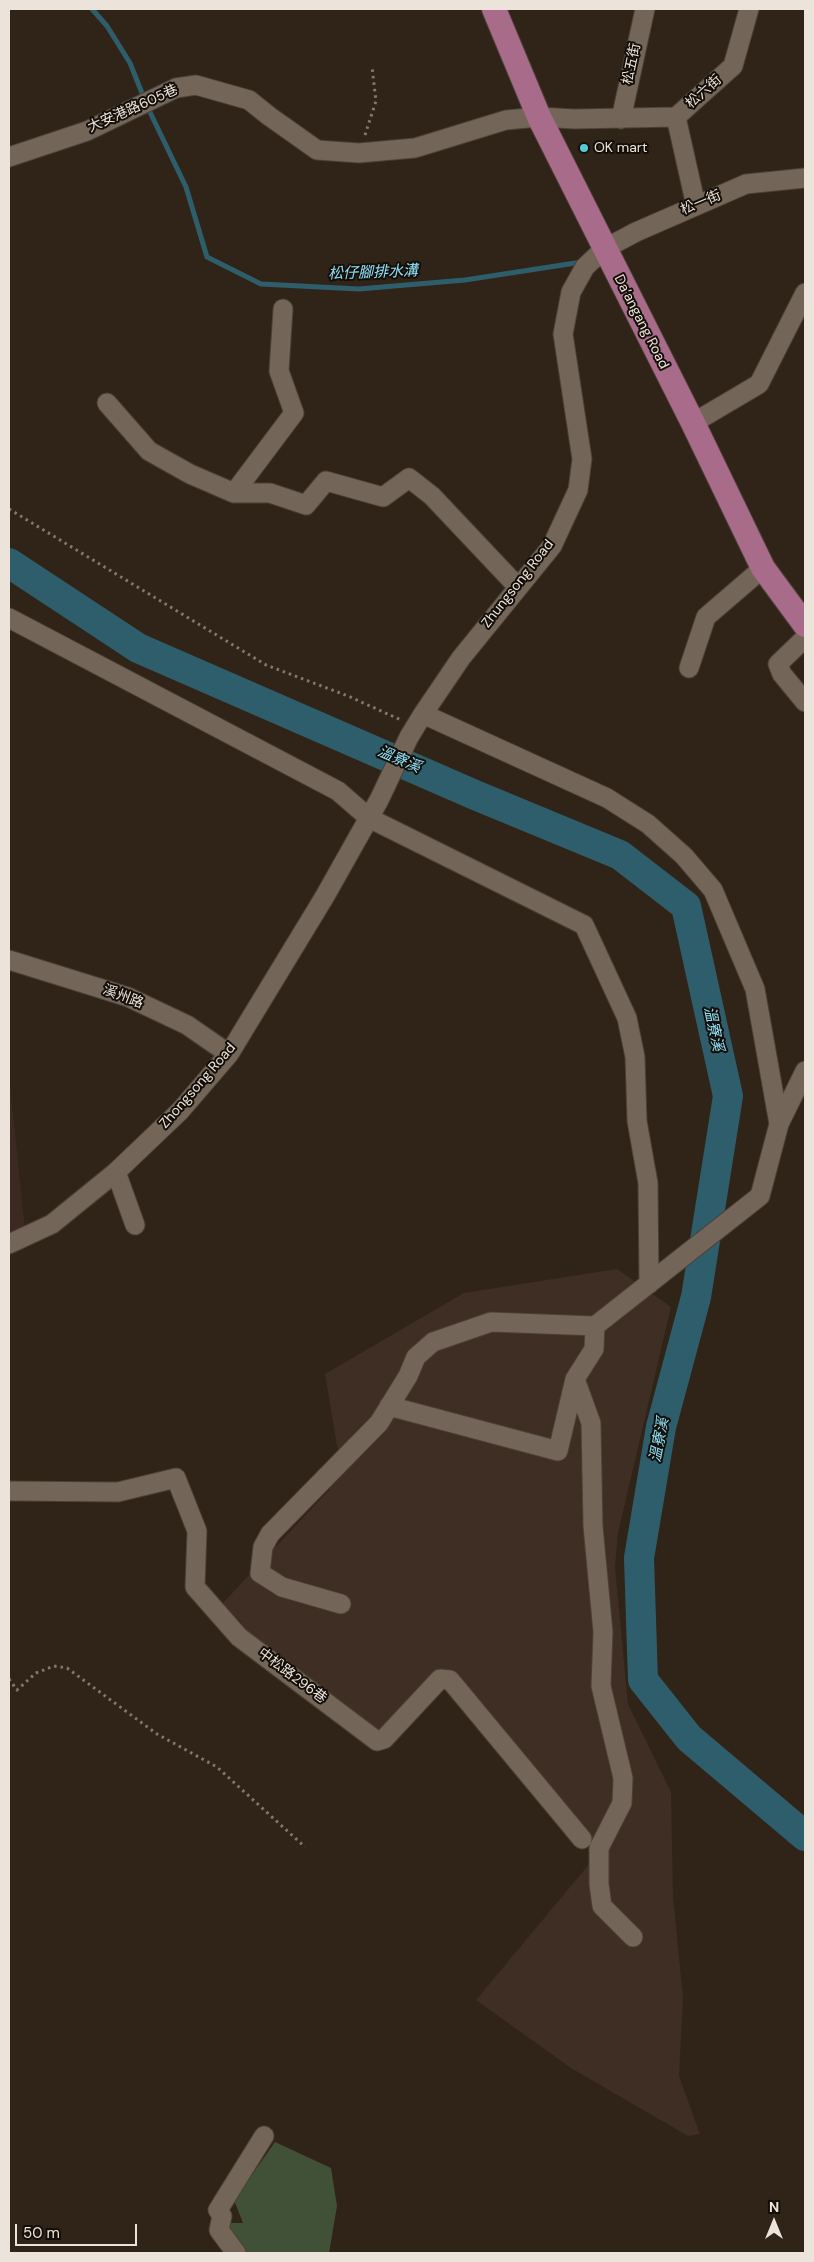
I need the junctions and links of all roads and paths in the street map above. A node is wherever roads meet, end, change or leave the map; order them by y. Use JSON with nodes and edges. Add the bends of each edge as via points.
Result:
{"nodes":[{"id":1,"x":494,"y":9,"type":"edge"},
{"id":2,"x":646,"y":9,"type":"edge"},
{"id":3,"x":749,"y":9,"type":"edge"},
{"id":4,"x":372,"y":67,"type":"dead end"},
{"id":5,"x":539,"y":117,"type":"junction"},
{"id":6,"x":676,"y":117,"type":"junction"},
{"id":7,"x":621,"y":119,"type":"junction"},
{"id":8,"x":360,"y":153,"type":"junction"},
{"id":9,"x":9,"y":157,"type":"edge"},
{"id":10,"x":804,"y":174,"type":"edge"},
{"id":11,"x":696,"y":206,"type":"junction"},
{"id":12,"x":604,"y":249,"type":"junction"},
{"id":13,"x":805,"y":293,"type":"edge"},
{"id":14,"x":283,"y":309,"type":"dead end"},
{"id":15,"x":106,"y":403,"type":"dead end"},
{"id":16,"x":693,"y":423,"type":"junction"},
{"id":17,"x":234,"y":493,"type":"junction"},
{"id":18,"x":9,"y":509,"type":"edge"},
{"id":19,"x":763,"y":568,"type":"junction"},
{"id":20,"x":517,"y":586,"type":"junction"},
{"id":21,"x":9,"y":618,"type":"edge"},
{"id":22,"x":805,"y":625,"type":"edge"},
{"id":23,"x":805,"y":638,"type":"edge"},
{"id":24,"x":689,"y":668,"type":"dead end"},
{"id":25,"x":805,"y":702,"type":"edge"},
{"id":26,"x":416,"y":726,"type":"junction"},
{"id":27,"x":379,"y":800,"type":"joint"},
{"id":28,"x":369,"y":818,"type":"junction"},
{"id":29,"x":9,"y":960,"type":"edge"},
{"id":30,"x":229,"y":1054,"type":"junction"},
{"id":31,"x":805,"y":1071,"type":"edge"},
{"id":32,"x":779,"y":1124,"type":"junction"},
{"id":33,"x":116,"y":1172,"type":"junction"},
{"id":34,"x":135,"y":1225,"type":"dead end"},
{"id":35,"x":9,"y":1244,"type":"edge"},
{"id":36,"x":649,"y":1284,"type":"junction"},
{"id":37,"x":595,"y":1326,"type":"junction"},
{"id":38,"x":575,"y":1379,"type":"junction"},
{"id":39,"x":389,"y":1406,"type":"junction"},
{"id":40,"x":9,"y":1491,"type":"edge"},
{"id":41,"x":341,"y":1604,"type":"dead end"},
{"id":42,"x":9,"y":1679,"type":"edge"},
{"id":43,"x":582,"y":1839,"type":"dead end"},
{"id":44,"x":306,"y":1847,"type":"dead end"},
{"id":45,"x":633,"y":1937,"type":"dead end"},
{"id":46,"x":264,"y":2136,"type":"dead end"},
{"id":47,"x":236,"y":2253,"type":"edge"}],
"edges":[{"from":1,"to":5,"type":"main road","name":"Da’angang Road"},
{"from":2,"to":7,"type":"street","name":"松五街"},
{"from":3,"to":6,"type":"street","name":"松六街","via":[[733,66]]},
{"from":4,"to":8,"type":"path","via":[[376,101]]},
{"from":5,"to":7,"type":"street","name":"大安港路605巷"},
{"from":5,"to":8,"type":"street","name":"大安港路605巷","via":[[506,120],[415,148]]},
{"from":5,"to":12,"type":"main road","name":"Da’angang Road"},
{"from":6,"to":7,"type":"street","name":"大安港路605巷"},
{"from":6,"to":11,"type":"street","name":"松六街"},
{"from":8,"to":9,"type":"street","name":"大安港路605巷","via":[[317,150],[249,100],[196,85],[155,96],[87,131]]},
{"from":10,"to":11,"type":"street","name":"松一街","via":[[746,184]]},
{"from":11,"to":12,"type":"street","name":"松一街"},
{"from":12,"to":16,"type":"main road","name":"Da’angang Road"},
{"from":12,"to":20,"type":"street","name":"Zhungsong Road","via":[[585,266],[571,292],[563,334],[582,459],[578,490],[552,546]]},
{"from":13,"to":16,"type":"street","via":[[759,384]]},
{"from":14,"to":17,"type":"street","via":[[279,371],[294,413]]},
{"from":15,"to":17,"type":"street","via":[[149,450],[190,474]]},
{"from":16,"to":19,"type":"main road","name":"Da’angang Road"},
{"from":17,"to":20,"type":"street","via":[[270,493],[306,505],[326,481],[383,497],[409,478],[432,496]]},
{"from":18,"to":26,"type":"path","via":[[266,665]]},
{"from":19,"to":22,"type":"main road","name":"Da’angang Road"},
{"from":19,"to":24,"type":"street","via":[[706,617]]},
{"from":20,"to":26,"type":"street","name":"Zhungsong Road","via":[[460,658]]},
{"from":21,"to":28,"type":"street","via":[[338,791]]},
{"from":23,"to":25,"type":"street","via":[[778,664],[782,674]]},
{"from":26,"to":27,"type":"street","name":"Zhungsong Road"},
{"from":26,"to":32,"type":"street","via":[[607,798],[648,824],[684,856],[713,890],[755,989]]},
{"from":27,"to":28,"type":"street","name":"Zhongsong Road"},
{"from":28,"to":30,"type":"street","name":"Zhongsong Road"},
{"from":28,"to":36,"type":"street","via":[[584,925],[627,1018],[635,1057],[637,1121],[648,1183]]},
{"from":29,"to":30,"type":"street","name":"溪州路","via":[[128,997],[187,1025]]},
{"from":30,"to":33,"type":"street","name":"Zhongsong Road","via":[[180,1111]]},
{"from":31,"to":32,"type":"street"},
{"from":32,"to":36,"type":"street","via":[[760,1196]]},
{"from":33,"to":34,"type":"street"},
{"from":33,"to":35,"type":"street","name":"Zhongsong Road","via":[[52,1224]]},
{"from":36,"to":37,"type":"street"},
{"from":37,"to":38,"type":"street","via":[[594,1349]]},
{"from":37,"to":39,"type":"street","via":[[491,1322],[433,1342],[416,1357]]},
{"from":38,"to":39,"type":"street","via":[[558,1451]]},
{"from":38,"to":45,"type":"street","via":[[591,1424],[593,1526],[603,1632],[601,1686],[623,1778],[622,1803],[599,1848],[599,1884],[602,1906]]},
{"from":39,"to":41,"type":"street","via":[[379,1423],[270,1534],[263,1547],[260,1573],[282,1587]]},
{"from":40,"to":43,"type":"street","name":"中松路296巷","via":[[118,1492],[176,1478],[197,1531],[195,1587],[239,1636],[377,1741],[384,1740],[440,1679],[450,1680]]},
{"from":42,"to":44,"type":"path","via":[[17,1690],[36,1673],[54,1666],[67,1668],[157,1734],[217,1767]]},
{"from":46,"to":47,"type":"street","via":[[218,2210],[222,2216],[219,2230]]}]}
